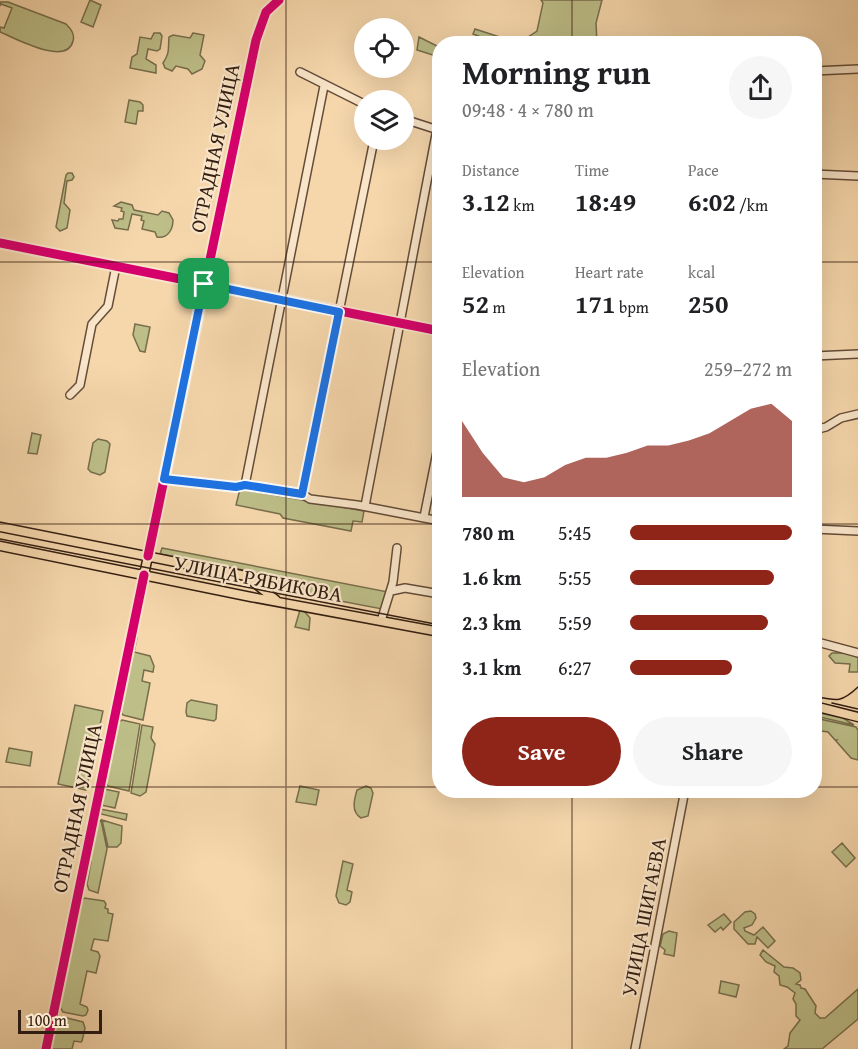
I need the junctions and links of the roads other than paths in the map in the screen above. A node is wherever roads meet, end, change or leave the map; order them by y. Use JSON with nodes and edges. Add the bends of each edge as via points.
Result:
{"nodes":[{"id":1,"x":279,"y":0,"type":"edge"},
{"id":2,"x":858,"y":69,"type":"edge"},
{"id":3,"x":822,"y":71,"type":"edge"},
{"id":4,"x":300,"y":72,"type":"dead end"},
{"id":5,"x":324,"y":86,"type":"junction"},
{"id":6,"x":354,"y":100,"type":"edge"},
{"id":7,"x":414,"y":122,"type":"edge"},
{"id":8,"x":432,"y":128,"type":"edge"},
{"id":9,"x":372,"y":150,"type":"edge"},
{"id":10,"x":432,"y":160,"type":"edge"},
{"id":11,"x":822,"y":174,"type":"edge"},
{"id":12,"x":858,"y":176,"type":"edge"},
{"id":13,"x":0,"y":243,"type":"edge"},
{"id":14,"x":116,"y":266,"type":"junction"},
{"id":15,"x":204,"y":284,"type":"junction"},
{"id":16,"x":281,"y":300,"type":"junction"},
{"id":17,"x":339,"y":312,"type":"junction"},
{"id":18,"x":399,"y":323,"type":"junction"},
{"id":19,"x":432,"y":329,"type":"edge"},
{"id":20,"x":858,"y":354,"type":"edge"},
{"id":21,"x":822,"y":356,"type":"edge"},
{"id":22,"x":70,"y":395,"type":"dead end"},
{"id":23,"x":858,"y":414,"type":"edge"},
{"id":24,"x":822,"y":428,"type":"edge"},
{"id":25,"x":432,"y":477,"type":"edge"},
{"id":26,"x":164,"y":479,"type":"junction"},
{"id":27,"x":245,"y":485,"type":"junction"},
{"id":28,"x":302,"y":494,"type":"junction"},
{"id":29,"x":365,"y":506,"type":"junction"},
{"id":30,"x":424,"y":517,"type":"junction"},
{"id":31,"x":432,"y":519,"type":"edge"},
{"id":32,"x":0,"y":526,"type":"edge"},
{"id":33,"x":822,"y":530,"type":"edge"},
{"id":34,"x":858,"y":531,"type":"edge"},
{"id":35,"x":0,"y":546,"type":"edge"},
{"id":36,"x":397,"y":548,"type":"dead end"},
{"id":37,"x":148,"y":555,"type":"junction"},
{"id":38,"x":144,"y":575,"type":"junction"},
{"id":39,"x":391,"y":591,"type":"junction"},
{"id":40,"x":432,"y":593,"type":"edge"},
{"id":41,"x":279,"y":602,"type":"junction"},
{"id":42,"x":381,"y":621,"type":"junction"},
{"id":43,"x":432,"y":631,"type":"edge"},
{"id":44,"x":822,"y":645,"type":"edge"},
{"id":45,"x":858,"y":653,"type":"edge"},
{"id":46,"x":822,"y":708,"type":"edge"},
{"id":47,"x":857,"y":718,"type":"edge"},
{"id":48,"x":684,"y":798,"type":"edge"},
{"id":49,"x":46,"y":1049,"type":"edge"},
{"id":50,"x":635,"y":1049,"type":"edge"}],
"edges":[{"from":1,"to":15,"type":"street","name":"ОТРАДНАЯ УЛИЦА","via":[[266,12],[259,28]]},
{"from":2,"to":3,"type":"street"},
{"from":4,"to":5,"type":"street"},
{"from":5,"to":6,"type":"street"},
{"from":5,"to":16,"type":"street"},
{"from":7,"to":8,"type":"street"},
{"from":9,"to":17,"type":"street"},
{"from":10,"to":18,"type":"street"},
{"from":11,"to":12,"type":"street"},
{"from":13,"to":14,"type":"street"},
{"from":14,"to":15,"type":"street"},
{"from":14,"to":22,"type":"street","via":[[108,306],[92,324],[80,386]]},
{"from":15,"to":16,"type":"street"},
{"from":15,"to":26,"type":"street","name":"ОТРАДНАЯ УЛИЦА"},
{"from":16,"to":17,"type":"street"},
{"from":16,"to":27,"type":"street"},
{"from":17,"to":18,"type":"street"},
{"from":17,"to":28,"type":"street"},
{"from":18,"to":19,"type":"street"},
{"from":18,"to":29,"type":"street"},
{"from":20,"to":21,"type":"street"},
{"from":23,"to":24,"type":"street"},
{"from":25,"to":30,"type":"street"},
{"from":26,"to":27,"type":"street"},
{"from":26,"to":37,"type":"street","name":"ОТРАДНАЯ УЛИЦА"},
{"from":27,"to":28,"type":"street"},
{"from":28,"to":29,"type":"street","via":[[314,500]]},
{"from":29,"to":30,"type":"street"},
{"from":30,"to":31,"type":"street"},
{"from":32,"to":37,"type":"main road","name":"УЛИЦА РЯБИКОВА"},
{"from":33,"to":34,"type":"street"},
{"from":35,"to":38,"type":"main road","name":"УЛИЦА РЯБИКОВА"},
{"from":36,"to":39,"type":"street"},
{"from":37,"to":38,"type":"main road","name":"ОТРАДНАЯ УЛИЦА"},
{"from":37,"to":41,"type":"main road","name":"УЛИЦА РЯБИКОВА","via":[[246,576]]},
{"from":38,"to":41,"type":"main road","name":"УЛИЦА РЯБИКОВА"},
{"from":38,"to":49,"type":"street","name":"ОТРАДНАЯ УЛИЦА"},
{"from":39,"to":40,"type":"street","via":[[405,588]]},
{"from":39,"to":42,"type":"street"},
{"from":41,"to":42,"type":"main road","name":"УЛИЦА РЯБИКОВА"},
{"from":42,"to":43,"type":"main road","name":"УЛИЦА РЯБИКОВА"},
{"from":44,"to":45,"type":"street"},
{"from":46,"to":47,"type":"main road"},
{"from":48,"to":50,"type":"street","name":"УЛИЦА ШИГАЕВА"}]}
